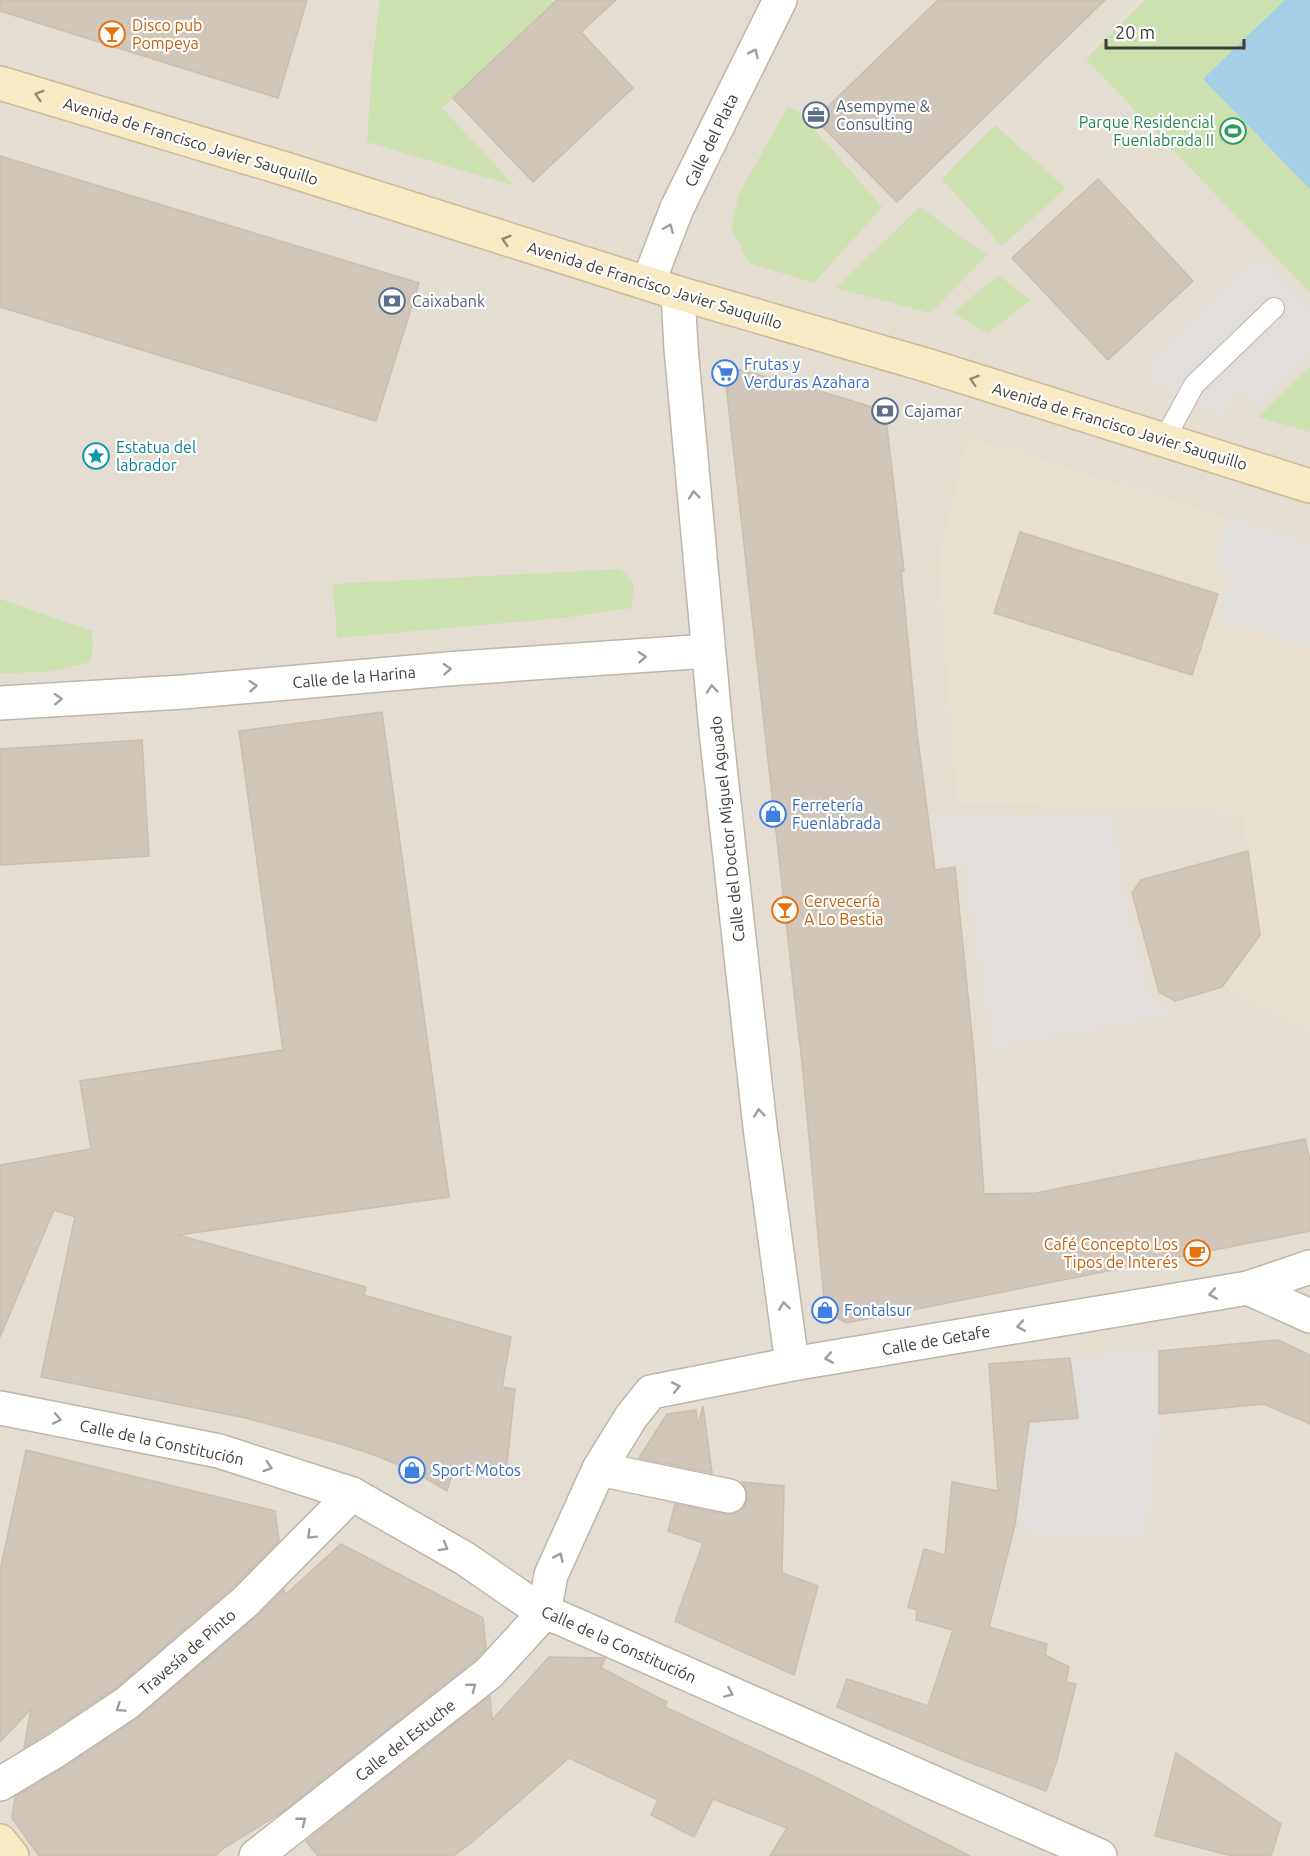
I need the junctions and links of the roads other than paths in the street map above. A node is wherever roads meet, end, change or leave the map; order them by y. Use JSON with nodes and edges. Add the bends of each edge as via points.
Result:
{"nodes":[{"id":1,"x":780,"y":0,"type":"edge"},
{"id":2,"x":0,"y":83,"type":"edge"},
{"id":3,"x":663,"y":288,"type":"junction"},
{"id":4,"x":1274,"y":308,"type":"dead end"},
{"id":5,"x":1164,"y":440,"type":"junction"},
{"id":6,"x":1310,"y":486,"type":"edge"},
{"id":7,"x":708,"y":651,"type":"junction"},
{"id":8,"x":0,"y":703,"type":"edge"},
{"id":9,"x":1310,"y":1267,"type":"edge"},
{"id":10,"x":1248,"y":1288,"type":"junction"},
{"id":11,"x":1310,"y":1316,"type":"edge"},
{"id":12,"x":792,"y":1364,"type":"junction"},
{"id":13,"x":0,"y":1408,"type":"edge"},
{"id":14,"x":599,"y":1469,"type":"junction"},
{"id":15,"x":352,"y":1494,"type":"junction"},
{"id":16,"x":729,"y":1496,"type":"dead end"},
{"id":17,"x":544,"y":1613,"type":"junction"},
{"id":18,"x":0,"y":1784,"type":"edge"},
{"id":19,"x":0,"y":1840,"type":"edge"},
{"id":20,"x":12,"y":1856,"type":"edge"},
{"id":21,"x":256,"y":1856,"type":"edge"},
{"id":22,"x":1096,"y":1856,"type":"edge"}],
"edges":[{"from":3,"to":1,"type":"street","name":"Calle del Plata","one_way":true,"via":[[677,208]]},
{"from":3,"to":2,"type":"main road","name":"Avenida de Francisco Javier Sauquillo","one_way":true},
{"from":5,"to":3,"type":"main road","name":"Avenida de Francisco Javier Sauquillo","one_way":true},
{"from":7,"to":3,"type":"street","name":"Calle del Doctor Miguel Aguado","one_way":true,"via":[[681,348]]},
{"from":4,"to":5,"type":"lane","via":[[1194,385]]},
{"from":5,"to":6,"type":"main road","name":"Avenida de Francisco Javier Sauquillo"},
{"from":8,"to":7,"type":"street","name":"Calle de la Harina","one_way":true},
{"from":12,"to":7,"type":"street","name":"Calle del Doctor Miguel Aguado","one_way":true,"via":[[760,1127]]},
{"from":9,"to":10,"type":"street","name":"Calle de Getafe"},
{"from":10,"to":11,"type":"street"},
{"from":10,"to":12,"type":"street","name":"Calle de Getafe","one_way":true},
{"from":14,"to":12,"type":"street","name":"Calle de Getafe","one_way":true,"via":[[651,1392]]},
{"from":13,"to":15,"type":"street","name":"Calle de la Constitución","one_way":true,"via":[[219,1451]]},
{"from":14,"to":16,"type":"street"},
{"from":17,"to":14,"type":"street","name":"Calle de Getafe","one_way":true,"via":[[551,1575]]},
{"from":15,"to":17,"type":"street","name":"Calle de la Constitución","one_way":true,"via":[[464,1558]]},
{"from":15,"to":18,"type":"street","name":"Travesía de Pinto","one_way":true,"via":[[245,1602],[127,1703]]},
{"from":21,"to":17,"type":"street","name":"Calle del Estuche","one_way":true,"via":[[489,1673]]},
{"from":17,"to":22,"type":"street","name":"Calle de la Constitución","one_way":true},
{"from":19,"to":20,"type":"main road"}]}
